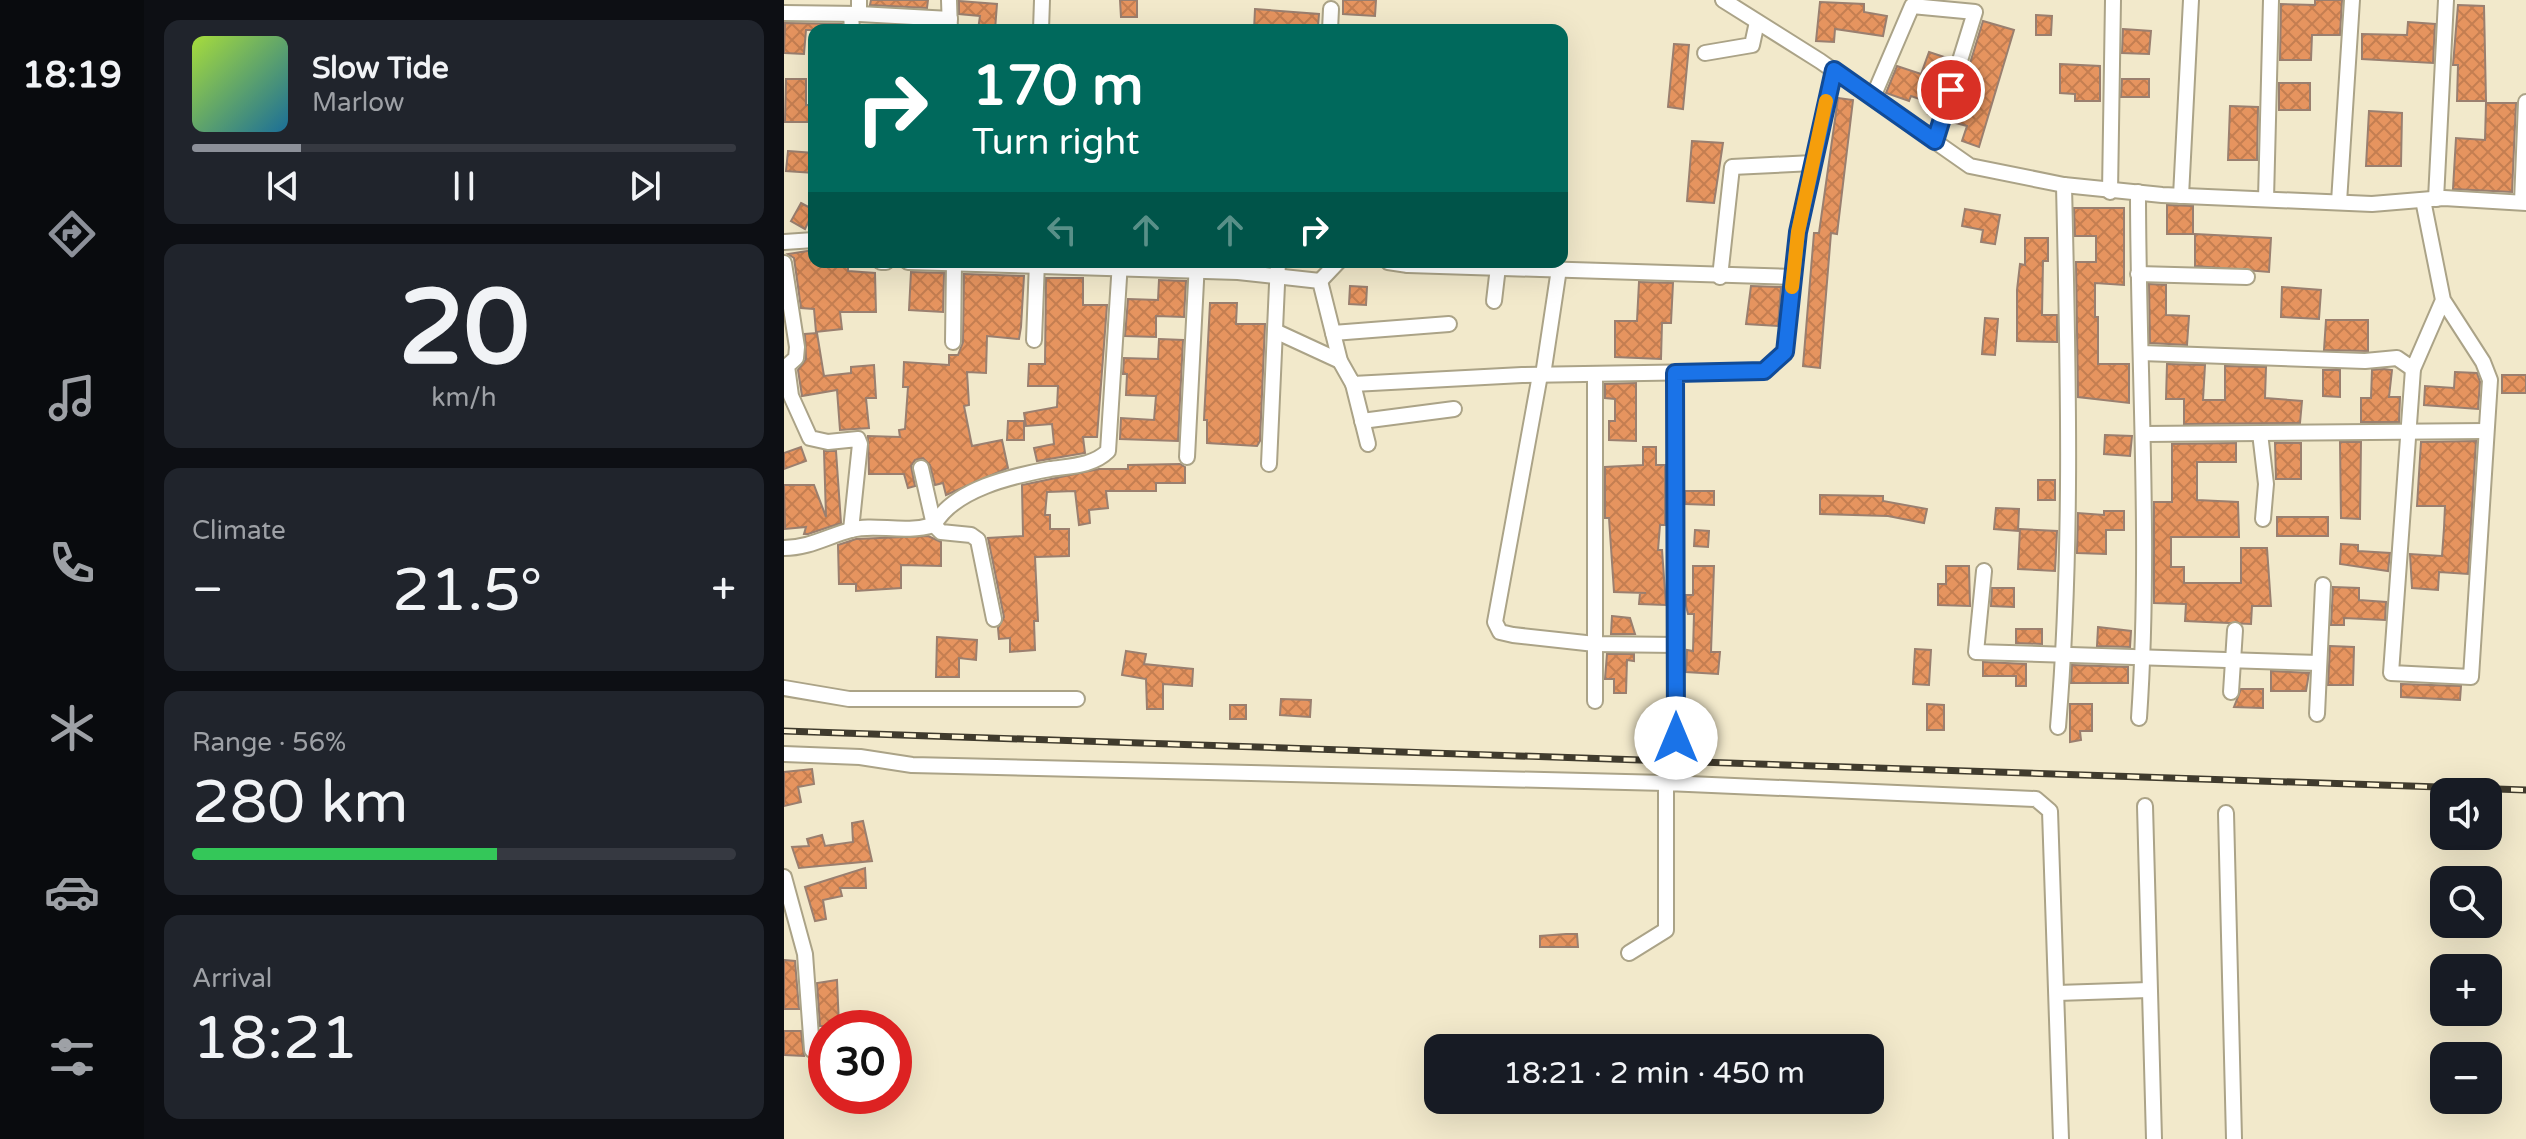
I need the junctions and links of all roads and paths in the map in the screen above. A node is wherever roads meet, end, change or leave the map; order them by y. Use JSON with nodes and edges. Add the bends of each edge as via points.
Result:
{"nodes":[{"id":1,"x":949,"y":0,"type":"edge"},
{"id":2,"x":1042,"y":0,"type":"edge"},
{"id":3,"x":1723,"y":0,"type":"edge"},
{"id":4,"x":2113,"y":0,"type":"edge"},
{"id":5,"x":2191,"y":0,"type":"edge"},
{"id":6,"x":2271,"y":0,"type":"edge"},
{"id":7,"x":2352,"y":0,"type":"edge"},
{"id":8,"x":2446,"y":0,"type":"edge"},
{"id":9,"x":856,"y":9,"type":"edge"},
{"id":10,"x":1331,"y":9,"type":"dead end"},
{"id":11,"x":784,"y":13,"type":"edge"},
{"id":12,"x":1757,"y":22,"type":"junction"},
{"id":13,"x":950,"y":24,"type":"edge"},
{"id":14,"x":1041,"y":24,"type":"edge"},
{"id":15,"x":1330,"y":24,"type":"edge"},
{"id":16,"x":1705,"y":53,"type":"dead end"},
{"id":17,"x":1834,"y":70,"type":"junction"},
{"id":18,"x":1873,"y":97,"type":"junction"},
{"id":19,"x":2526,"y":102,"type":"edge"},
{"id":20,"x":1935,"y":141,"type":"junction"},
{"id":21,"x":1813,"y":163,"type":"junction"},
{"id":22,"x":2064,"y":185,"type":"junction"},
{"id":23,"x":2110,"y":192,"type":"junction"},
{"id":24,"x":2138,"y":192,"type":"junction"},
{"id":25,"x":2181,"y":196,"type":"junction"},
{"id":26,"x":2266,"y":199,"type":"junction"},
{"id":27,"x":2430,"y":199,"type":"junction"},
{"id":28,"x":2339,"y":202,"type":"junction"},
{"id":29,"x":2524,"y":202,"type":"edge"},
{"id":30,"x":808,"y":240,"type":"edge"},
{"id":31,"x":784,"y":242,"type":"edge"},
{"id":32,"x":784,"y":263,"type":"edge"},
{"id":33,"x":954,"y":268,"type":"edge"},
{"id":34,"x":1037,"y":268,"type":"edge"},
{"id":35,"x":1120,"y":268,"type":"edge"},
{"id":36,"x":1197,"y":268,"type":"edge"},
{"id":37,"x":1278,"y":268,"type":"edge"},
{"id":38,"x":1332,"y":268,"type":"edge"},
{"id":39,"x":1498,"y":268,"type":"edge"},
{"id":40,"x":1528,"y":268,"type":"edge"},
{"id":41,"x":1559,"y":269,"type":"junction"},
{"id":42,"x":2138,"y":274,"type":"junction"},
{"id":43,"x":1720,"y":277,"type":"junction"},
{"id":44,"x":1793,"y":277,"type":"junction"},
{"id":45,"x":2247,"y":277,"type":"dead end"},
{"id":46,"x":1320,"y":281,"type":"junction"},
{"id":47,"x":2443,"y":300,"type":"junction"},
{"id":48,"x":1494,"y":301,"type":"dead end"},
{"id":49,"x":1449,"y":324,"type":"dead end"},
{"id":50,"x":1275,"y":331,"type":"junction"},
{"id":51,"x":1333,"y":333,"type":"junction"},
{"id":52,"x":1034,"y":340,"type":"dead end"},
{"id":53,"x":953,"y":342,"type":"dead end"},
{"id":54,"x":2141,"y":353,"type":"junction"},
{"id":55,"x":1340,"y":361,"type":"junction"},
{"id":56,"x":2413,"y":369,"type":"junction"},
{"id":57,"x":1675,"y":373,"type":"junction"},
{"id":58,"x":1595,"y":374,"type":"junction"},
{"id":59,"x":1541,"y":375,"type":"junction"},
{"id":60,"x":1353,"y":384,"type":"junction"},
{"id":61,"x":1454,"y":409,"type":"dead end"},
{"id":62,"x":1362,"y":421,"type":"junction"},
{"id":63,"x":2408,"y":429,"type":"junction"},
{"id":64,"x":2486,"y":431,"type":"junction"},
{"id":65,"x":2260,"y":433,"type":"junction"},
{"id":66,"x":2144,"y":434,"type":"junction"},
{"id":67,"x":1368,"y":444,"type":"dead end"},
{"id":68,"x":1187,"y":457,"type":"dead end"},
{"id":69,"x":1269,"y":464,"type":"dead end"},
{"id":70,"x":921,"y":468,"type":"dead end"},
{"id":71,"x":2263,"y":519,"type":"dead end"},
{"id":72,"x":934,"y":525,"type":"junction"},
{"id":73,"x":851,"y":530,"type":"junction"},
{"id":74,"x":784,"y":548,"type":"edge"},
{"id":75,"x":1984,"y":571,"type":"dead end"},
{"id":76,"x":2323,"y":585,"type":"dead end"},
{"id":77,"x":994,"y":619,"type":"dead end"},
{"id":78,"x":2235,"y":630,"type":"dead end"},
{"id":79,"x":1595,"y":644,"type":"junction"},
{"id":80,"x":1676,"y":645,"type":"junction"},
{"id":81,"x":2064,"y":653,"type":"junction"},
{"id":82,"x":2143,"y":655,"type":"junction"},
{"id":83,"x":2233,"y":659,"type":"junction"},
{"id":84,"x":2319,"y":663,"type":"junction"},
{"id":85,"x":784,"y":688,"type":"edge"},
{"id":86,"x":2231,"y":692,"type":"dead end"},
{"id":87,"x":1077,"y":699,"type":"dead end"},
{"id":88,"x":1595,"y":701,"type":"dead end"},
{"id":89,"x":2317,"y":714,"type":"dead end"},
{"id":90,"x":2139,"y":718,"type":"dead end"},
{"id":91,"x":2058,"y":727,"type":"dead end"},
{"id":92,"x":1676,"y":738,"type":"dead end"},
{"id":93,"x":784,"y":754,"type":"edge"},
{"id":94,"x":1666,"y":783,"type":"junction"},
{"id":95,"x":2145,"y":806,"type":"dead end"},
{"id":96,"x":2226,"y":813,"type":"dead end"},
{"id":97,"x":784,"y":877,"type":"edge"},
{"id":98,"x":791,"y":921,"type":"edge"},
{"id":99,"x":1629,"y":953,"type":"dead end"},
{"id":100,"x":2149,"y":990,"type":"junction"},
{"id":101,"x":2057,"y":993,"type":"junction"},
{"id":102,"x":810,"y":1010,"type":"edge"},
{"id":103,"x":2061,"y":1139,"type":"edge"},
{"id":104,"x":2154,"y":1139,"type":"edge"},
{"id":105,"x":2234,"y":1139,"type":"edge"}],
"edges":[{"from":1,"to":13,"type":"street"},
{"from":2,"to":14,"type":"street"},
{"from":3,"to":12,"type":"street"},
{"from":4,"to":23,"type":"street"},
{"from":5,"to":25,"type":"street"},
{"from":6,"to":26,"type":"street"},
{"from":7,"to":28,"type":"street"},
{"from":8,"to":27,"type":"street"},
{"from":9,"to":11,"type":"street"},
{"from":9,"to":13,"type":"street"},
{"from":10,"to":15,"type":"street"},
{"from":12,"to":16,"type":"street","via":[[1752,45]]},
{"from":12,"to":17,"type":"street"},
{"from":17,"to":18,"type":"street"},
{"from":17,"to":21,"type":"street"},
{"from":18,"to":20,"type":"street"},
{"from":18,"to":20,"type":"street","via":[[1912,6],[1975,12]]},
{"from":19,"to":29,"type":"street"},
{"from":20,"to":22,"type":"street","via":[[1970,166]]},
{"from":21,"to":43,"type":"street","via":[[1732,167]]},
{"from":21,"to":44,"type":"street"},
{"from":22,"to":23,"type":"street"},
{"from":22,"to":81,"type":"street","via":[[2070,441]]},
{"from":23,"to":24,"type":"street"},
{"from":24,"to":25,"type":"street"},
{"from":24,"to":42,"type":"street"},
{"from":25,"to":26,"type":"street"},
{"from":26,"to":28,"type":"street"},
{"from":27,"to":28,"type":"street"},
{"from":27,"to":29,"type":"street"},
{"from":27,"to":47,"type":"street"},
{"from":30,"to":31,"type":"street"},
{"from":32,"to":73,"type":"street","via":[[797,347],[796,358],[787,366],[796,413],[810,438],[858,439],[860,444]]},
{"from":33,"to":53,"type":"street"},
{"from":34,"to":52,"type":"street"},
{"from":35,"to":72,"type":"street","via":[[1108,451],[1098,461],[1028,473],[975,491],[942,511]]},
{"from":36,"to":68,"type":"street"},
{"from":37,"to":46,"type":"street"},
{"from":37,"to":50,"type":"street"},
{"from":38,"to":46,"type":"street"},
{"from":39,"to":48,"type":"street"},
{"from":40,"to":41,"type":"street"},
{"from":41,"to":43,"type":"street"},
{"from":41,"to":59,"type":"street"},
{"from":42,"to":45,"type":"street"},
{"from":42,"to":54,"type":"street"},
{"from":43,"to":44,"type":"street"},
{"from":44,"to":57,"type":"street","via":[[1785,352],[1764,371]]},
{"from":46,"to":51,"type":"street"},
{"from":47,"to":56,"type":"street"},
{"from":47,"to":64,"type":"street","via":[[2490,380]]},
{"from":49,"to":51,"type":"street"},
{"from":50,"to":55,"type":"street"},
{"from":50,"to":69,"type":"street"},
{"from":51,"to":55,"type":"street"},
{"from":54,"to":56,"type":"street","via":[[2397,358]]},
{"from":54,"to":66,"type":"street"},
{"from":55,"to":60,"type":"street"},
{"from":56,"to":63,"type":"street"},
{"from":57,"to":58,"type":"street"},
{"from":57,"to":80,"type":"street"},
{"from":58,"to":59,"type":"street"},
{"from":58,"to":79,"type":"street"},
{"from":59,"to":60,"type":"street"},
{"from":59,"to":79,"type":"street","via":[[1495,622],[1500,632]]},
{"from":60,"to":62,"type":"street"},
{"from":61,"to":62,"type":"street"},
{"from":62,"to":67,"type":"street"},
{"from":63,"to":64,"type":"street"},
{"from":63,"to":64,"type":"street","via":[[2391,673],[2471,677]]},
{"from":63,"to":65,"type":"street"},
{"from":65,"to":66,"type":"street"},
{"from":65,"to":71,"type":"street","via":[[2266,484]]},
{"from":66,"to":82,"type":"street"},
{"from":70,"to":72,"type":"street"},
{"from":72,"to":73,"type":"street","via":[[911,532]]},
{"from":72,"to":77,"type":"street","via":[[941,532],[978,540]]},
{"from":73,"to":74,"type":"street"},
{"from":75,"to":81,"type":"street","via":[[1976,652]]},
{"from":76,"to":84,"type":"street"},
{"from":78,"to":83,"type":"street"},
{"from":79,"to":80,"type":"street"},
{"from":79,"to":88,"type":"street"},
{"from":80,"to":92,"type":"street"},
{"from":81,"to":82,"type":"street"},
{"from":81,"to":91,"type":"street"},
{"from":82,"to":83,"type":"street"},
{"from":82,"to":90,"type":"street"},
{"from":83,"to":84,"type":"street"},
{"from":83,"to":86,"type":"street"},
{"from":84,"to":89,"type":"street"},
{"from":85,"to":87,"type":"street","via":[[849,699]]},
{"from":93,"to":94,"type":"street","via":[[912,765]]},
{"from":94,"to":99,"type":"street","via":[[1666,930]]},
{"from":94,"to":101,"type":"street","via":[[2036,799],[2050,811]]},
{"from":95,"to":100,"type":"street"},
{"from":96,"to":105,"type":"street"},
{"from":97,"to":98,"type":"street"},
{"from":98,"to":102,"type":"street","via":[[808,978]]},
{"from":100,"to":101,"type":"street"},
{"from":100,"to":104,"type":"street"},
{"from":101,"to":103,"type":"street"}]}
